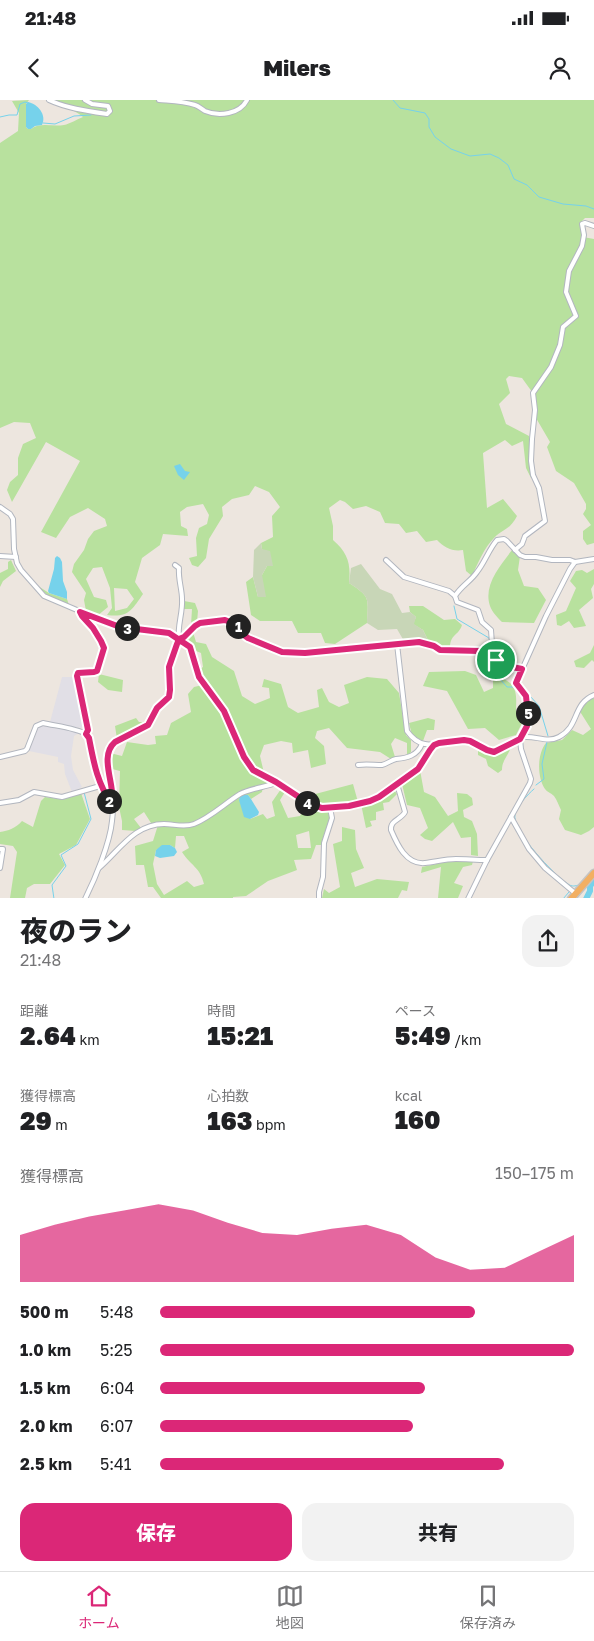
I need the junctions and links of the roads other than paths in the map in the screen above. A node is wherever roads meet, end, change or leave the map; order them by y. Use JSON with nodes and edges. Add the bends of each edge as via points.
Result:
{"nodes":[{"id":1,"x":49,"y":100,"type":"edge"},
{"id":2,"x":85,"y":100,"type":"edge"},
{"id":3,"x":159,"y":100,"type":"edge"},
{"id":4,"x":247,"y":100,"type":"edge"},
{"id":5,"x":594,"y":226,"type":"edge"},
{"id":6,"x":0,"y":507,"type":"edge"},
{"id":7,"x":515,"y":550,"type":"junction"},
{"id":8,"x":0,"y":556,"type":"edge"},
{"id":9,"x":16,"y":557,"type":"junction"},
{"id":10,"x":594,"y":559,"type":"edge"},
{"id":11,"x":386,"y":560,"type":"dead end"},
{"id":12,"x":576,"y":562,"type":"junction"},
{"id":13,"x":175,"y":565,"type":"dead end"},
{"id":14,"x":455,"y":596,"type":"junction"},
{"id":15,"x":80,"y":612,"type":"junction"},
{"id":16,"x":179,"y":639,"type":"junction"},
{"id":17,"x":397,"y":644,"type":"junction"},
{"id":18,"x":496,"y":660,"type":"junction"},
{"id":19,"x":522,"y":669,"type":"junction"},
{"id":20,"x":594,"y":695,"type":"edge"},
{"id":21,"x":86,"y":734,"type":"junction"},
{"id":22,"x":520,"y":739,"type":"junction"},
{"id":23,"x":422,"y":744,"type":"junction"},
{"id":24,"x":434,"y":745,"type":"junction"},
{"id":25,"x":0,"y":757,"type":"edge"},
{"id":26,"x":358,"y":765,"type":"dead end"},
{"id":27,"x":276,"y":782,"type":"junction"},
{"id":28,"x":397,"y":784,"type":"junction"},
{"id":29,"x":100,"y":786,"type":"junction"},
{"id":30,"x":0,"y":803,"type":"edge"},
{"id":31,"x":112,"y":805,"type":"junction"},
{"id":32,"x":330,"y":808,"type":"junction"},
{"id":33,"x":511,"y":817,"type":"junction"},
{"id":34,"x":0,"y":849,"type":"edge"},
{"id":35,"x":487,"y":860,"type":"junction"},
{"id":36,"x":0,"y":868,"type":"edge"},
{"id":37,"x":98,"y":870,"type":"junction"},
{"id":38,"x":594,"y":873,"type":"edge"},
{"id":39,"x":572,"y":893,"type":"edge"},
{"id":40,"x":85,"y":898,"type":"edge"},
{"id":41,"x":319,"y":898,"type":"edge"},
{"id":42,"x":468,"y":898,"type":"edge"}],
"edges":[{"from":1,"to":2,"type":"street","via":[[89,111],[110,112],[108,106]]},
{"from":3,"to":4,"type":"street","via":[[196,105],[206,111],[224,114],[238,111]]},
{"from":5,"to":7,"type":"street","via":[[582,224],[582,246],[569,272],[566,292],[576,316],[563,327],[551,367],[533,393],[531,461],[545,521],[525,536]]},
{"from":6,"to":9,"type":"street","via":[[13,519]]},
{"from":7,"to":12,"type":"street","via":[[525,557]]},
{"from":7,"to":14,"type":"street","via":[[504,539],[497,540],[476,574]]},
{"from":8,"to":9,"type":"street"},
{"from":9,"to":15,"type":"street","via":[[21,570],[44,596]]},
{"from":10,"to":12,"type":"street"},
{"from":11,"to":14,"type":"street","via":[[404,577],[449,591]]},
{"from":12,"to":19,"type":"street","via":[[558,592]]},
{"from":13,"to":16,"type":"street","via":[[179,568],[182,601]]},
{"from":14,"to":18,"type":"street","via":[[457,602],[478,610],[482,622],[489,626]]},
{"from":15,"to":16,"type":"street","via":[[120,627],[169,633]]},
{"from":15,"to":21,"type":"street","via":[[104,648],[97,671],[78,673],[77,676],[88,730]]},
{"from":16,"to":17,"type":"street","via":[[195,626],[225,620],[239,627],[248,638],[282,652],[305,653]]},
{"from":16,"to":27,"type":"street","via":[[190,647],[199,677],[224,711],[248,764],[260,775]]},
{"from":16,"to":31,"type":"street","via":[[169,667],[169,697],[157,708],[148,725],[115,742],[108,752]]},
{"from":17,"to":18,"type":"street","via":[[419,642],[440,650],[480,651]]},
{"from":17,"to":23,"type":"street","via":[[407,731]]},
{"from":18,"to":19,"type":"street","via":[[498,664]]},
{"from":19,"to":22,"type":"street","via":[[516,683],[526,696],[528,716]]},
{"from":20,"to":22,"type":"street","via":[[581,704],[572,726],[559,737]]},
{"from":21,"to":25,"type":"street","via":[[80,730],[39,723],[25,751]]},
{"from":21,"to":29,"type":"street"},
{"from":22,"to":24,"type":"street","via":[[494,752],[464,740]]},
{"from":22,"to":33,"type":"street","via":[[531,779]]},
{"from":23,"to":24,"type":"street"},
{"from":23,"to":26,"type":"street","via":[[420,749],[403,760],[394,759],[383,765]]},
{"from":24,"to":28,"type":"street","via":[[418,769]]},
{"from":27,"to":32,"type":"street","via":[[308,803]]},
{"from":27,"to":37,"type":"street","via":[[241,793],[194,824],[144,827],[121,844]]},
{"from":28,"to":32,"type":"street","via":[[370,801]]},
{"from":28,"to":35,"type":"street","via":[[405,812],[393,823],[391,830],[405,856],[423,864],[456,859]]},
{"from":29,"to":30,"type":"street","via":[[62,797],[34,792],[19,800]]},
{"from":29,"to":31,"type":"street"},
{"from":31,"to":37,"type":"street","via":[[111,831]]},
{"from":32,"to":41,"type":"street","via":[[332,818],[324,843]]},
{"from":33,"to":35,"type":"street"},
{"from":33,"to":39,"type":"street","via":[[529,849]]},
{"from":34,"to":36,"type":"street","via":[[3,849]]},
{"from":35,"to":42,"type":"street"},
{"from":37,"to":40,"type":"street"},
{"from":38,"to":39,"type":"highway"}]}
